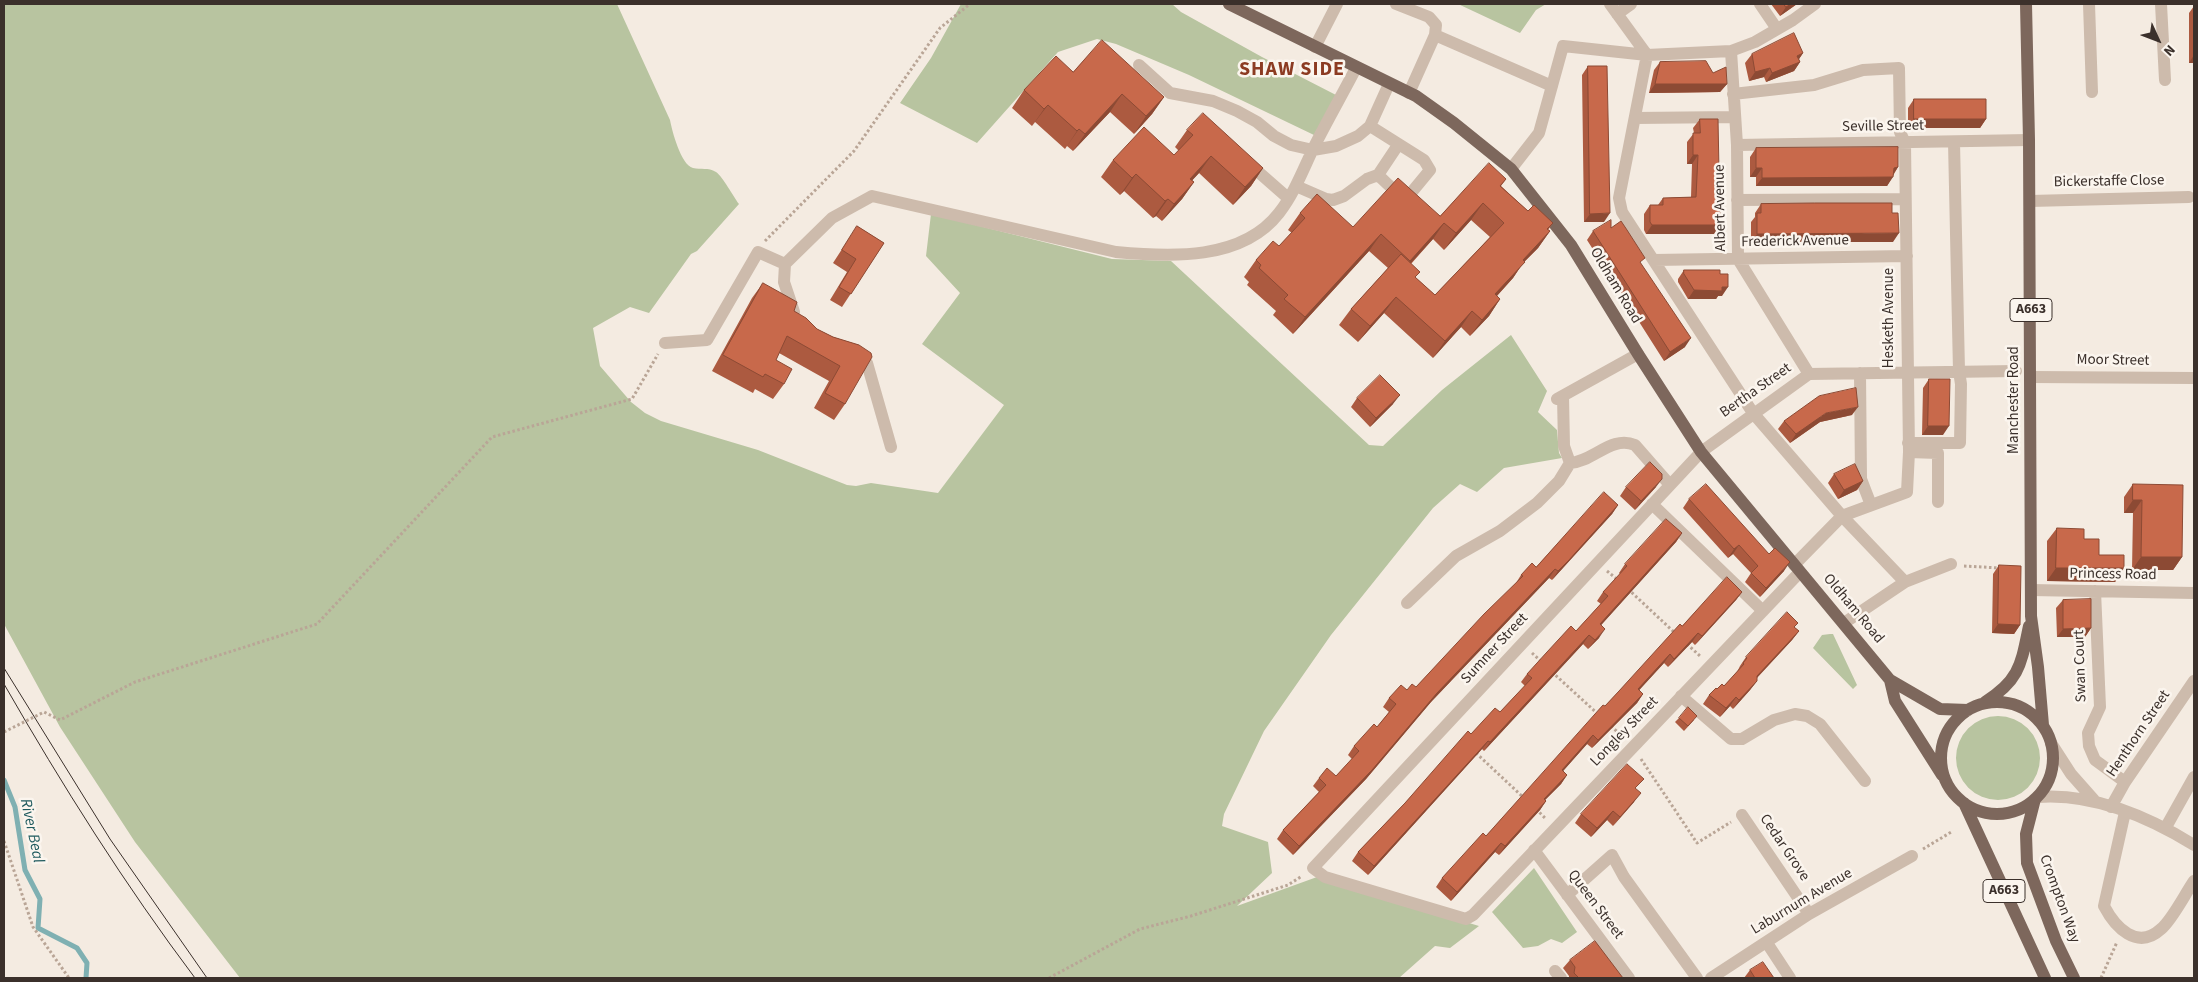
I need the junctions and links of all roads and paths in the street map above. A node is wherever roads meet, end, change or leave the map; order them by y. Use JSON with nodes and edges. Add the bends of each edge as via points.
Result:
{"nodes":[{"id":1,"x":970,"y":4,"type":"edge"},
{"id":2,"x":1230,"y":4,"type":"edge"},
{"id":3,"x":1337,"y":4,"type":"edge"},
{"id":4,"x":1396,"y":4,"type":"edge"},
{"id":5,"x":1631,"y":4,"type":"edge"},
{"id":6,"x":1760,"y":4,"type":"edge"},
{"id":7,"x":1815,"y":4,"type":"edge"},
{"id":8,"x":2026,"y":4,"type":"edge"},
{"id":9,"x":2089,"y":4,"type":"edge"},
{"id":10,"x":2161,"y":4,"type":"edge"},
{"id":11,"x":1613,"y":9,"type":"edge"},
{"id":12,"x":1777,"y":29,"type":"junction"},
{"id":13,"x":1435,"y":35,"type":"junction"},
{"id":14,"x":1315,"y":47,"type":"junction"},
{"id":15,"x":1731,"y":51,"type":"junction"},
{"id":16,"x":1647,"y":55,"type":"junction"},
{"id":17,"x":1139,"y":65,"type":"dead end"},
{"id":18,"x":1356,"y":68,"type":"junction"},
{"id":19,"x":2165,"y":80,"type":"dead end"},
{"id":20,"x":1389,"y":84,"type":"junction"},
{"id":21,"x":1552,"y":86,"type":"junction"},
{"id":22,"x":2092,"y":92,"type":"dead end"},
{"id":23,"x":1409,"y":93,"type":"junction"},
{"id":24,"x":1734,"y":94,"type":"junction"},
{"id":25,"x":1735,"y":117,"type":"junction"},
{"id":26,"x":1635,"y":118,"type":"junction"},
{"id":27,"x":1370,"y":126,"type":"junction"},
{"id":28,"x":2029,"y":140,"type":"junction"},
{"id":29,"x":1954,"y":142,"type":"junction"},
{"id":30,"x":1905,"y":143,"type":"junction"},
{"id":31,"x":1398,"y":145,"type":"junction"},
{"id":32,"x":1736,"y":145,"type":"junction"},
{"id":33,"x":1313,"y":150,"type":"junction"},
{"id":34,"x":1236,"y":154,"type":"edge"},
{"id":35,"x":1511,"y":169,"type":"junction"},
{"id":36,"x":1378,"y":175,"type":"junction"},
{"id":37,"x":1296,"y":186,"type":"junction"},
{"id":38,"x":2188,"y":197,"type":"dead end"},
{"id":39,"x":1288,"y":198,"type":"junction"},
{"id":40,"x":1905,"y":199,"type":"junction"},
{"id":41,"x":1737,"y":200,"type":"junction"},
{"id":42,"x":2030,"y":201,"type":"junction"},
{"id":43,"x":758,"y":252,"type":"junction"},
{"id":44,"x":1906,"y":256,"type":"junction"},
{"id":45,"x":1738,"y":259,"type":"junction"},
{"id":46,"x":1654,"y":260,"type":"junction"},
{"id":47,"x":785,"y":264,"type":"junction"},
{"id":48,"x":798,"y":320,"type":"edge"},
{"id":49,"x":665,"y":342,"type":"joint"},
{"id":50,"x":845,"y":352,"type":"edge"},
{"id":51,"x":1638,"y":354,"type":"junction"},
{"id":52,"x":1959,"y":371,"type":"junction"},
{"id":53,"x":2016,"y":371,"type":"dead end"},
{"id":54,"x":1860,"y":373,"type":"junction"},
{"id":55,"x":1907,"y":373,"type":"junction"},
{"id":56,"x":1809,"y":374,"type":"junction"},
{"id":57,"x":2031,"y":376,"type":"junction"},
{"id":58,"x":2194,"y":378,"type":"edge"},
{"id":59,"x":1753,"y":413,"type":"junction"},
{"id":60,"x":891,"y":447,"type":"dead end"},
{"id":61,"x":1909,"y":448,"type":"junction"},
{"id":62,"x":1701,"y":452,"type":"junction"},
{"id":63,"x":1570,"y":463,"type":"junction"},
{"id":64,"x":1670,"y":485,"type":"junction"},
{"id":65,"x":1938,"y":502,"type":"dead end"},
{"id":66,"x":1652,"y":504,"type":"junction"},
{"id":67,"x":1871,"y":505,"type":"junction"},
{"id":68,"x":1842,"y":516,"type":"junction"},
{"id":69,"x":1598,"y":562,"type":"junction"},
{"id":70,"x":1951,"y":564,"type":"joint"},
{"id":71,"x":1797,"y":568,"type":"junction"},
{"id":72,"x":2001,"y":568,"type":"edge"},
{"id":73,"x":1619,"y":581,"type":"edge"},
{"id":74,"x":1904,"y":582,"type":"junction"},
{"id":75,"x":1626,"y":588,"type":"edge"},
{"id":76,"x":2031,"y":590,"type":"junction"},
{"id":77,"x":2095,"y":591,"type":"junction"},
{"id":78,"x":2194,"y":593,"type":"edge"},
{"id":79,"x":1407,"y":603,"type":"dead end"},
{"id":80,"x":1763,"y":610,"type":"junction"},
{"id":81,"x":2031,"y":616,"type":"junction"},
{"id":82,"x":1844,"y":623,"type":"junction"},
{"id":83,"x":1522,"y":644,"type":"junction"},
{"id":84,"x":1542,"y":663,"type":"edge"},
{"id":85,"x":1710,"y":666,"type":"junction"},
{"id":86,"x":1550,"y":669,"type":"edge"},
{"id":87,"x":1890,"y":680,"type":"junction"},
{"id":88,"x":2194,"y":681,"type":"edge"},
{"id":89,"x":1681,"y":696,"type":"junction"},
{"id":90,"x":1981,"y":704,"type":"junction"},
{"id":91,"x":1968,"y":710,"type":"junction"},
{"id":92,"x":2043,"y":725,"type":"junction"},
{"id":93,"x":4,"y":732,"type":"edge"},
{"id":94,"x":2052,"y":743,"type":"junction"},
{"id":95,"x":1633,"y":747,"type":"junction"},
{"id":96,"x":1473,"y":751,"type":"edge"},
{"id":97,"x":2194,"y":777,"type":"edge"},
{"id":98,"x":1865,"y":781,"type":"dead end"},
{"id":99,"x":1947,"y":782,"type":"junction"},
{"id":100,"x":2125,"y":782,"type":"junction"},
{"id":101,"x":2036,"y":798,"type":"junction"},
{"id":102,"x":2094,"y":800,"type":"junction"},
{"id":103,"x":1528,"y":802,"type":"edge"},
{"id":104,"x":1964,"y":803,"type":"junction"},
{"id":105,"x":2111,"y":807,"type":"junction"},
{"id":106,"x":1535,"y":809,"type":"edge"},
{"id":107,"x":2125,"y":812,"type":"junction"},
{"id":108,"x":1742,"y":815,"type":"joint"},
{"id":109,"x":2166,"y":827,"type":"junction"},
{"id":110,"x":1555,"y":828,"type":"junction"},
{"id":111,"x":1953,"y":830,"type":"dead end"},
{"id":112,"x":4,"y":841,"type":"edge"},
{"id":113,"x":2194,"y":845,"type":"edge"},
{"id":114,"x":1534,"y":850,"type":"junction"},
{"id":115,"x":1912,"y":856,"type":"joint"},
{"id":116,"x":1313,"y":868,"type":"junction"},
{"id":117,"x":2194,"y":881,"type":"edge"},
{"id":118,"x":1567,"y":895,"type":"junction"},
{"id":119,"x":1809,"y":914,"type":"junction"},
{"id":120,"x":2123,"y":930,"type":"junction"},
{"id":121,"x":1766,"y":943,"type":"junction"},
{"id":122,"x":69,"y":978,"type":"edge"},
{"id":123,"x":1049,"y":978,"type":"edge"},
{"id":124,"x":1629,"y":978,"type":"edge"},
{"id":125,"x":1697,"y":978,"type":"edge"},
{"id":126,"x":1711,"y":978,"type":"edge"},
{"id":127,"x":1790,"y":978,"type":"edge"},
{"id":128,"x":2045,"y":978,"type":"edge"},
{"id":129,"x":2074,"y":978,"type":"edge"},
{"id":130,"x":2101,"y":978,"type":"edge"}],
"edges":[{"from":1,"to":43,"type":"path","via":[[940,28],[854,150],[768,235]]},
{"from":2,"to":14,"type":"main road","name":"Oldham Road"},
{"from":3,"to":14,"type":"street"},
{"from":4,"to":13,"type":"street","via":[[1429,17],[1436,25]]},
{"from":5,"to":11,"type":"street"},
{"from":6,"to":12,"type":"street"},
{"from":7,"to":12,"type":"street"},
{"from":8,"to":28,"type":"main road","name":"Manchester Road","number":"A663"},
{"from":9,"to":22,"type":"street"},
{"from":10,"to":19,"type":"street"},
{"from":11,"to":16,"type":"street"},
{"from":12,"to":15,"type":"street"},
{"from":13,"to":21,"type":"street"},
{"from":13,"to":23,"type":"street"},
{"from":14,"to":18,"type":"main road","name":"Oldham Road"},
{"from":15,"to":16,"type":"street"},
{"from":15,"to":24,"type":"street","name":"Albert Avenue"},
{"from":16,"to":21,"type":"street","via":[[1563,46]]},
{"from":16,"to":26,"type":"street"},
{"from":17,"to":33,"type":"street","via":[[1170,93],[1201,104],[1213,101],[1258,122],[1274,136],[1292,145]]},
{"from":18,"to":20,"type":"main road","name":"Oldham Road"},
{"from":18,"to":33,"type":"street"},
{"from":20,"to":23,"type":"main road","name":"Oldham Road"},
{"from":20,"to":27,"type":"street"},
{"from":21,"to":35,"type":"street","via":[[1540,132]]},
{"from":23,"to":35,"type":"main road","name":"Oldham Road","via":[[1454,123]]},
{"from":24,"to":25,"type":"street","name":"Albert Avenue"},
{"from":24,"to":30,"type":"street","name":"Hesketh Avenue","via":[[1814,85],[1863,70],[1899,68],[1900,132]]},
{"from":25,"to":26,"type":"street"},
{"from":25,"to":32,"type":"street","name":"Albert Avenue"},
{"from":26,"to":46,"type":"street","via":[[1619,198],[1620,205]]},
{"from":27,"to":31,"type":"street"},
{"from":27,"to":33,"type":"street","via":[[1358,136],[1336,146]]},
{"from":28,"to":29,"type":"street","name":"Seville Street"},
{"from":28,"to":42,"type":"main road","name":"Manchester Road","number":"A663"},
{"from":29,"to":30,"type":"street","name":"Seville Street"},
{"from":29,"to":52,"type":"street"},
{"from":30,"to":32,"type":"street","name":"Seville Street"},
{"from":30,"to":40,"type":"street","name":"Hesketh Avenue"},
{"from":31,"to":36,"type":"street"},
{"from":31,"to":36,"type":"street","via":[[1427,162],[1428,174],[1407,195],[1402,195]]},
{"from":32,"to":41,"type":"street","name":"Albert Avenue"},
{"from":33,"to":37,"type":"street"},
{"from":34,"to":39,"type":"street"},
{"from":35,"to":51,"type":"main road","name":"Oldham Road","via":[[1571,244]]},
{"from":36,"to":37,"type":"street","via":[[1333,200]]},
{"from":37,"to":39,"type":"street"},
{"from":38,"to":42,"type":"street","name":"Bickerstaffe Close"},
{"from":39,"to":47,"type":"street","via":[[1280,212],[1262,230],[1222,249],[1199,254],[1154,255],[1116,252],[872,196],[832,218]]},
{"from":40,"to":41,"type":"street"},
{"from":40,"to":44,"type":"street","name":"Hesketh Avenue"},
{"from":41,"to":45,"type":"street","name":"Albert Avenue"},
{"from":42,"to":57,"type":"main road","name":"Manchester Road","number":"A663"},
{"from":43,"to":47,"type":"street"},
{"from":43,"to":49,"type":"street","via":[[707,340]]},
{"from":44,"to":45,"type":"street","name":"Frederick Avenue"},
{"from":44,"to":55,"type":"street","name":"Hesketh Avenue"},
{"from":45,"to":46,"type":"street","name":"Frederick Avenue"},
{"from":45,"to":56,"type":"street","name":"Albert Avenue"},
{"from":46,"to":59,"type":"street"},
{"from":47,"to":48,"type":"street","via":[[784,282]]},
{"from":49,"to":93,"type":"path","via":[[632,399],[492,437],[317,624],[135,682],[60,720],[44,712]]},
{"from":50,"to":60,"type":"street","via":[[867,363]]},
{"from":51,"to":62,"type":"main road","name":"Oldham Road"},
{"from":51,"to":63,"type":"street","via":[[1560,398],[1564,446]]},
{"from":52,"to":53,"type":"street","name":"Bertha Street"},
{"from":52,"to":55,"type":"street","name":"Bertha Street"},
{"from":52,"to":61,"type":"street","via":[[1960,443]]},
{"from":54,"to":55,"type":"street","name":"Bertha Street"},
{"from":54,"to":56,"type":"street","name":"Bertha Street"},
{"from":54,"to":67,"type":"street","via":[[1861,479]]},
{"from":55,"to":61,"type":"street","name":"Hesketh Avenue"},
{"from":56,"to":59,"type":"street","name":"Bertha Street"},
{"from":57,"to":58,"type":"street","name":"Moor Street"},
{"from":57,"to":76,"type":"main road","name":"Manchester Road","number":"A663"},
{"from":59,"to":62,"type":"street","name":"Bertha Street"},
{"from":59,"to":68,"type":"street"},
{"from":61,"to":65,"type":"street","via":[[1938,453]]},
{"from":61,"to":67,"type":"street","name":"Hesketh Avenue","via":[[1907,492]]},
{"from":62,"to":64,"type":"street","name":"Sumner Street"},
{"from":62,"to":71,"type":"main road","name":"Oldham Road"},
{"from":63,"to":64,"type":"street","via":[[1582,461],[1622,442],[1629,443],[1635,445]]},
{"from":63,"to":79,"type":"street","via":[[1559,481],[1537,503],[1500,531],[1456,556]]},
{"from":64,"to":66,"type":"street","name":"Sumner Street"},
{"from":66,"to":69,"type":"street","name":"Sumner Street"},
{"from":66,"to":80,"type":"street"},
{"from":67,"to":68,"type":"street"},
{"from":68,"to":71,"type":"street","name":"Longley Street"},
{"from":68,"to":74,"type":"street"},
{"from":69,"to":73,"type":"path"},
{"from":69,"to":83,"type":"street","name":"Sumner Street"},
{"from":70,"to":72,"type":"path"},
{"from":70,"to":74,"type":"street"},
{"from":71,"to":80,"type":"street","name":"Longley Street"},
{"from":71,"to":82,"type":"main road","name":"Oldham Road"},
{"from":74,"to":82,"type":"street"},
{"from":75,"to":85,"type":"path"},
{"from":76,"to":77,"type":"street","name":"Princess Road"},
{"from":76,"to":81,"type":"main road","name":"Manchester Road","number":"A663"},
{"from":77,"to":78,"type":"street","name":"Princess Road"},
{"from":77,"to":100,"type":"street","name":"Swan Court","via":[[2100,707],[2088,733],[2088,746],[2095,760]]},
{"from":80,"to":85,"type":"street","name":"Longley Street"},
{"from":81,"to":90,"type":"main road","name":"Manchester Road","number":"A663","via":[[2017,673],[2002,690]]},
{"from":81,"to":92,"type":"main road","name":"Manchester Road","number":"A663"},
{"from":82,"to":87,"type":"main road","name":"Oldham Road"},
{"from":83,"to":84,"type":"path"},
{"from":83,"to":116,"type":"street","name":"Sumner Street"},
{"from":85,"to":89,"type":"street","name":"Longley Street"},
{"from":86,"to":95,"type":"path"},
{"from":87,"to":91,"type":"main road","name":"Oldham Road","via":[[1940,709]]},
{"from":87,"to":99,"type":"main road","name":"Oldham Road","via":[[1895,701]]},
{"from":88,"to":100,"type":"street","name":"Henthorn Street"},
{"from":89,"to":95,"type":"street","name":"Longley Street"},
{"from":89,"to":98,"type":"street","via":[[1731,739],[1742,739],[1774,720],[1795,714],[1807,716],[1820,724]]},
{"from":90,"to":91,"type":"main road","number":"A663"},
{"from":90,"to":92,"type":"main road","number":"A663","via":[[2012,703],[2025,709]]},
{"from":91,"to":99,"type":"main road","number":"A663","via":[[1956,720],[1943,746],[1942,762]]},
{"from":92,"to":94,"type":"main road","number":"A663"},
{"from":94,"to":101,"type":"main road","number":"A663","via":[[2052,769]]},
{"from":94,"to":102,"type":"street","via":[[2071,774]]},
{"from":95,"to":108,"type":"path","name":"Cedar Grove","via":[[1697,843]]},
{"from":95,"to":110,"type":"street","name":"Longley Street"},
{"from":96,"to":103,"type":"path"},
{"from":97,"to":109,"type":"street"},
{"from":99,"to":104,"type":"main road","number":"A663"},
{"from":100,"to":105,"type":"street","name":"Henthorn Street"},
{"from":101,"to":102,"type":"street","via":[[2070,796]]},
{"from":101,"to":104,"type":"main road","number":"A663","via":[[2024,807],[2002,814],[1977,810]]},
{"from":101,"to":129,"type":"main road","name":"Crompton Way","number":"A663","via":[[2026,834],[2027,864],[2056,941]]},
{"from":102,"to":105,"type":"street"},
{"from":104,"to":128,"type":"main road","number":"A663"},
{"from":105,"to":107,"type":"street"},
{"from":106,"to":110,"type":"path"},
{"from":107,"to":109,"type":"street"},
{"from":107,"to":120,"type":"street","via":[[2104,906],[2113,922]]},
{"from":108,"to":119,"type":"street","name":"Cedar Grove"},
{"from":109,"to":113,"type":"street"},
{"from":110,"to":114,"type":"street","name":"Longley Street"},
{"from":111,"to":115,"type":"path"},
{"from":112,"to":122,"type":"path","via":[[33,927]]},
{"from":114,"to":116,"type":"street","name":"Longley Street","via":[[1466,919],[1326,877]]},
{"from":114,"to":118,"type":"street","name":"Queen Street"},
{"from":115,"to":119,"type":"street","name":"Laburnum Avenue"},
{"from":116,"to":123,"type":"path","via":[[1288,885],[1140,929]]},
{"from":117,"to":120,"type":"street","via":[[2161,930],[2146,938],[2134,938]]},
{"from":118,"to":124,"type":"street","name":"Queen Street"},
{"from":118,"to":125,"type":"street","via":[[1612,855],[1624,877]]},
{"from":119,"to":121,"type":"street","name":"Laburnum Avenue"},
{"from":120,"to":130,"type":"path"},
{"from":121,"to":126,"type":"street","name":"Laburnum Avenue"},
{"from":121,"to":127,"type":"street"}]}
